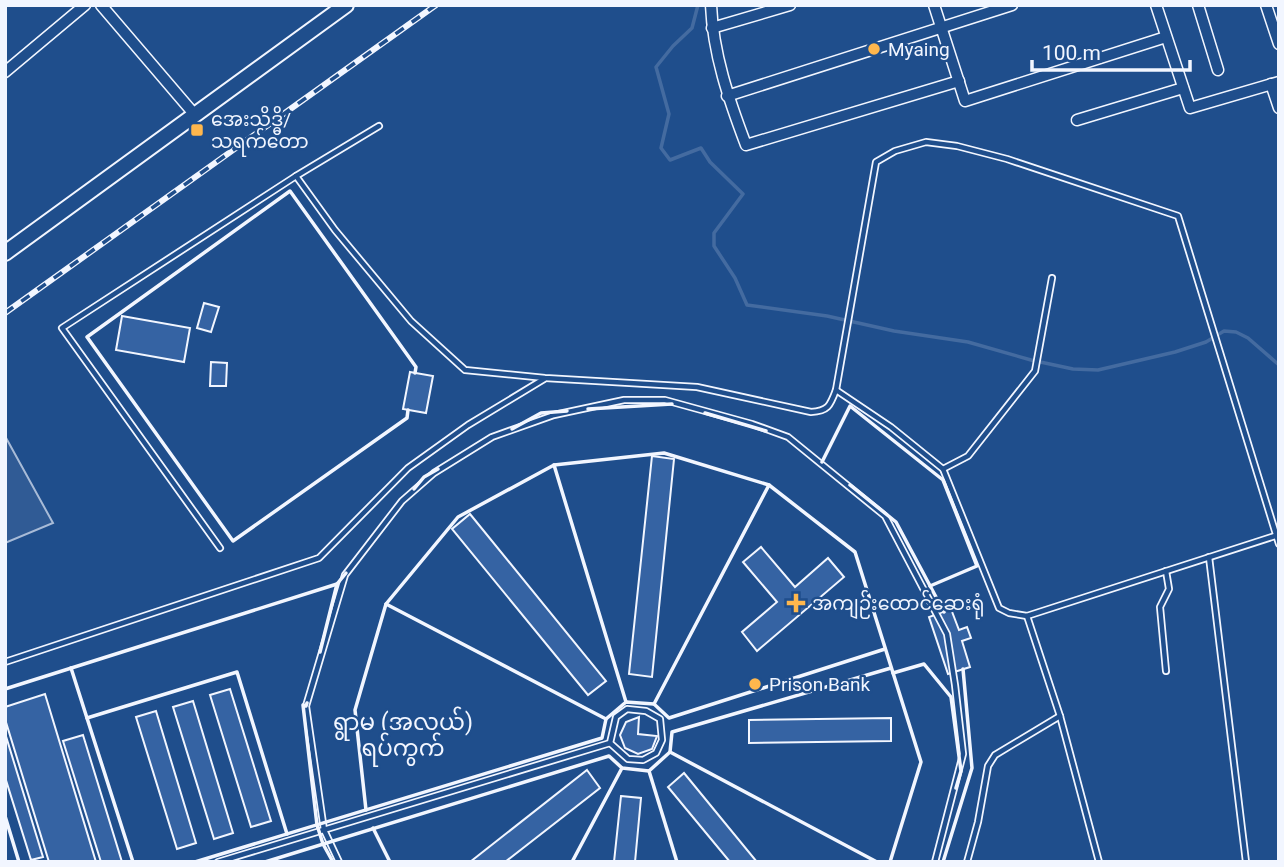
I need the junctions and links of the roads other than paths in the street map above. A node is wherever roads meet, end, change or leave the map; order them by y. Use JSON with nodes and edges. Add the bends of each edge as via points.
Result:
{"nodes":[{"id":1,"x":85,"y":5,"type":"edge"},
{"id":2,"x":102,"y":5,"type":"edge"},
{"id":3,"x":346,"y":5,"type":"edge"},
{"id":4,"x":711,"y":5,"type":"edge"},
{"id":5,"x":790,"y":5,"type":"edge"},
{"id":6,"x":934,"y":5,"type":"edge"},
{"id":7,"x":1012,"y":5,"type":"edge"},
{"id":8,"x":1156,"y":5,"type":"edge"},
{"id":9,"x":1198,"y":5,"type":"edge"},
{"id":10,"x":1266,"y":5,"type":"edge"},
{"id":11,"x":712,"y":28,"type":"junction"},
{"id":12,"x":941,"y":28,"type":"junction"},
{"id":13,"x":1166,"y":37,"type":"junction"},
{"id":14,"x":1279,"y":44,"type":"edge"},
{"id":15,"x":1218,"y":70,"type":"dead end"},
{"id":16,"x":5,"y":72,"type":"edge"},
{"id":17,"x":959,"y":80,"type":"junction"},
{"id":18,"x":1275,"y":83,"type":"edge"},
{"id":19,"x":1183,"y":88,"type":"junction"},
{"id":20,"x":727,"y":96,"type":"junction"},
{"id":21,"x":1279,"y":108,"type":"edge"},
{"id":22,"x":195,"y":115,"type":"junction"},
{"id":23,"x":1077,"y":120,"type":"dead end"},
{"id":24,"x":379,"y":126,"type":"dead end"},
{"id":25,"x":296,"y":176,"type":"junction"},
{"id":26,"x":5,"y":253,"type":"edge"},
{"id":27,"x":1052,"y":278,"type":"dead end"},
{"id":28,"x":545,"y":379,"type":"junction"},
{"id":29,"x":836,"y":390,"type":"junction"},
{"id":30,"x":943,"y":469,"type":"junction"},
{"id":31,"x":1278,"y":535,"type":"edge"},
{"id":32,"x":1279,"y":544,"type":"edge"},
{"id":33,"x":220,"y":548,"type":"dead end"},
{"id":34,"x":1209,"y":557,"type":"junction"},
{"id":35,"x":1167,"y":571,"type":"junction"},
{"id":36,"x":1027,"y":616,"type":"junction"},
{"id":37,"x":5,"y":662,"type":"edge"},
{"id":38,"x":1167,"y":671,"type":"dead end"},
{"id":39,"x":1059,"y":716,"type":"junction"},
{"id":40,"x":610,"y":743,"type":"junction"},
{"id":41,"x":324,"y":830,"type":"junction"},
{"id":42,"x":218,"y":862,"type":"edge"},
{"id":43,"x":339,"y":862,"type":"edge"},
{"id":44,"x":935,"y":862,"type":"edge"},
{"id":45,"x":967,"y":862,"type":"edge"},
{"id":46,"x":1099,"y":862,"type":"edge"},
{"id":47,"x":1246,"y":862,"type":"edge"}],
"edges":[{"from":1,"to":16,"type":"street"},
{"from":2,"to":22,"type":"street"},
{"from":3,"to":22,"type":"main road"},
{"from":4,"to":11,"type":"street"},
{"from":5,"to":11,"type":"street"},
{"from":6,"to":12,"type":"street"},
{"from":7,"to":12,"type":"street"},
{"from":8,"to":13,"type":"street"},
{"from":9,"to":15,"type":"street"},
{"from":10,"to":14,"type":"street"},
{"from":11,"to":20,"type":"street"},
{"from":12,"to":17,"type":"street"},
{"from":12,"to":20,"type":"street"},
{"from":13,"to":17,"type":"street","via":[[965,101]]},
{"from":13,"to":19,"type":"street"},
{"from":17,"to":20,"type":"street","via":[[746,145]]},
{"from":18,"to":19,"type":"street","via":[[1191,108]]},
{"from":18,"to":21,"type":"street"},
{"from":19,"to":23,"type":"street"},
{"from":22,"to":26,"type":"main road"},
{"from":24,"to":25,"type":"lane"},
{"from":25,"to":28,"type":"lane","via":[[411,321],[465,370]]},
{"from":25,"to":33,"type":"lane","via":[[62,328]]},
{"from":27,"to":30,"type":"lane","via":[[1035,372],[968,456]]},
{"from":28,"to":29,"type":"lane","via":[[697,387],[811,412],[830,407]]},
{"from":28,"to":37,"type":"lane","via":[[408,468],[319,558]]},
{"from":29,"to":30,"type":"lane","via":[[891,426]]},
{"from":29,"to":31,"type":"lane","via":[[876,162],[926,142],[1020,163],[1178,216]]},
{"from":30,"to":36,"type":"lane","via":[[999,608]]},
{"from":31,"to":32,"type":"lane"},
{"from":31,"to":34,"type":"lane"},
{"from":34,"to":35,"type":"lane"},
{"from":34,"to":47,"type":"lane"},
{"from":35,"to":36,"type":"lane"},
{"from":35,"to":38,"type":"lane","via":[[1168,589],[1160,607]]},
{"from":36,"to":39,"type":"lane"},
{"from":39,"to":45,"type":"lane","via":[[995,755],[988,766]]},
{"from":39,"to":46,"type":"lane"},
{"from":40,"to":40,"type":"lane","via":[[628,759],[643,760],[656,753],[662,740],[660,719],[646,711],[627,709],[616,716]]},
{"from":40,"to":41,"type":"lane"},
{"from":41,"to":42,"type":"lane"},
{"from":41,"to":43,"type":"lane"},
{"from":41,"to":44,"type":"lane","via":[[306,705],[345,575],[402,500],[434,473],[492,437],[554,415],[624,400],[665,400],[788,438],[885,516],[947,634],[956,685],[962,754]]}]}
